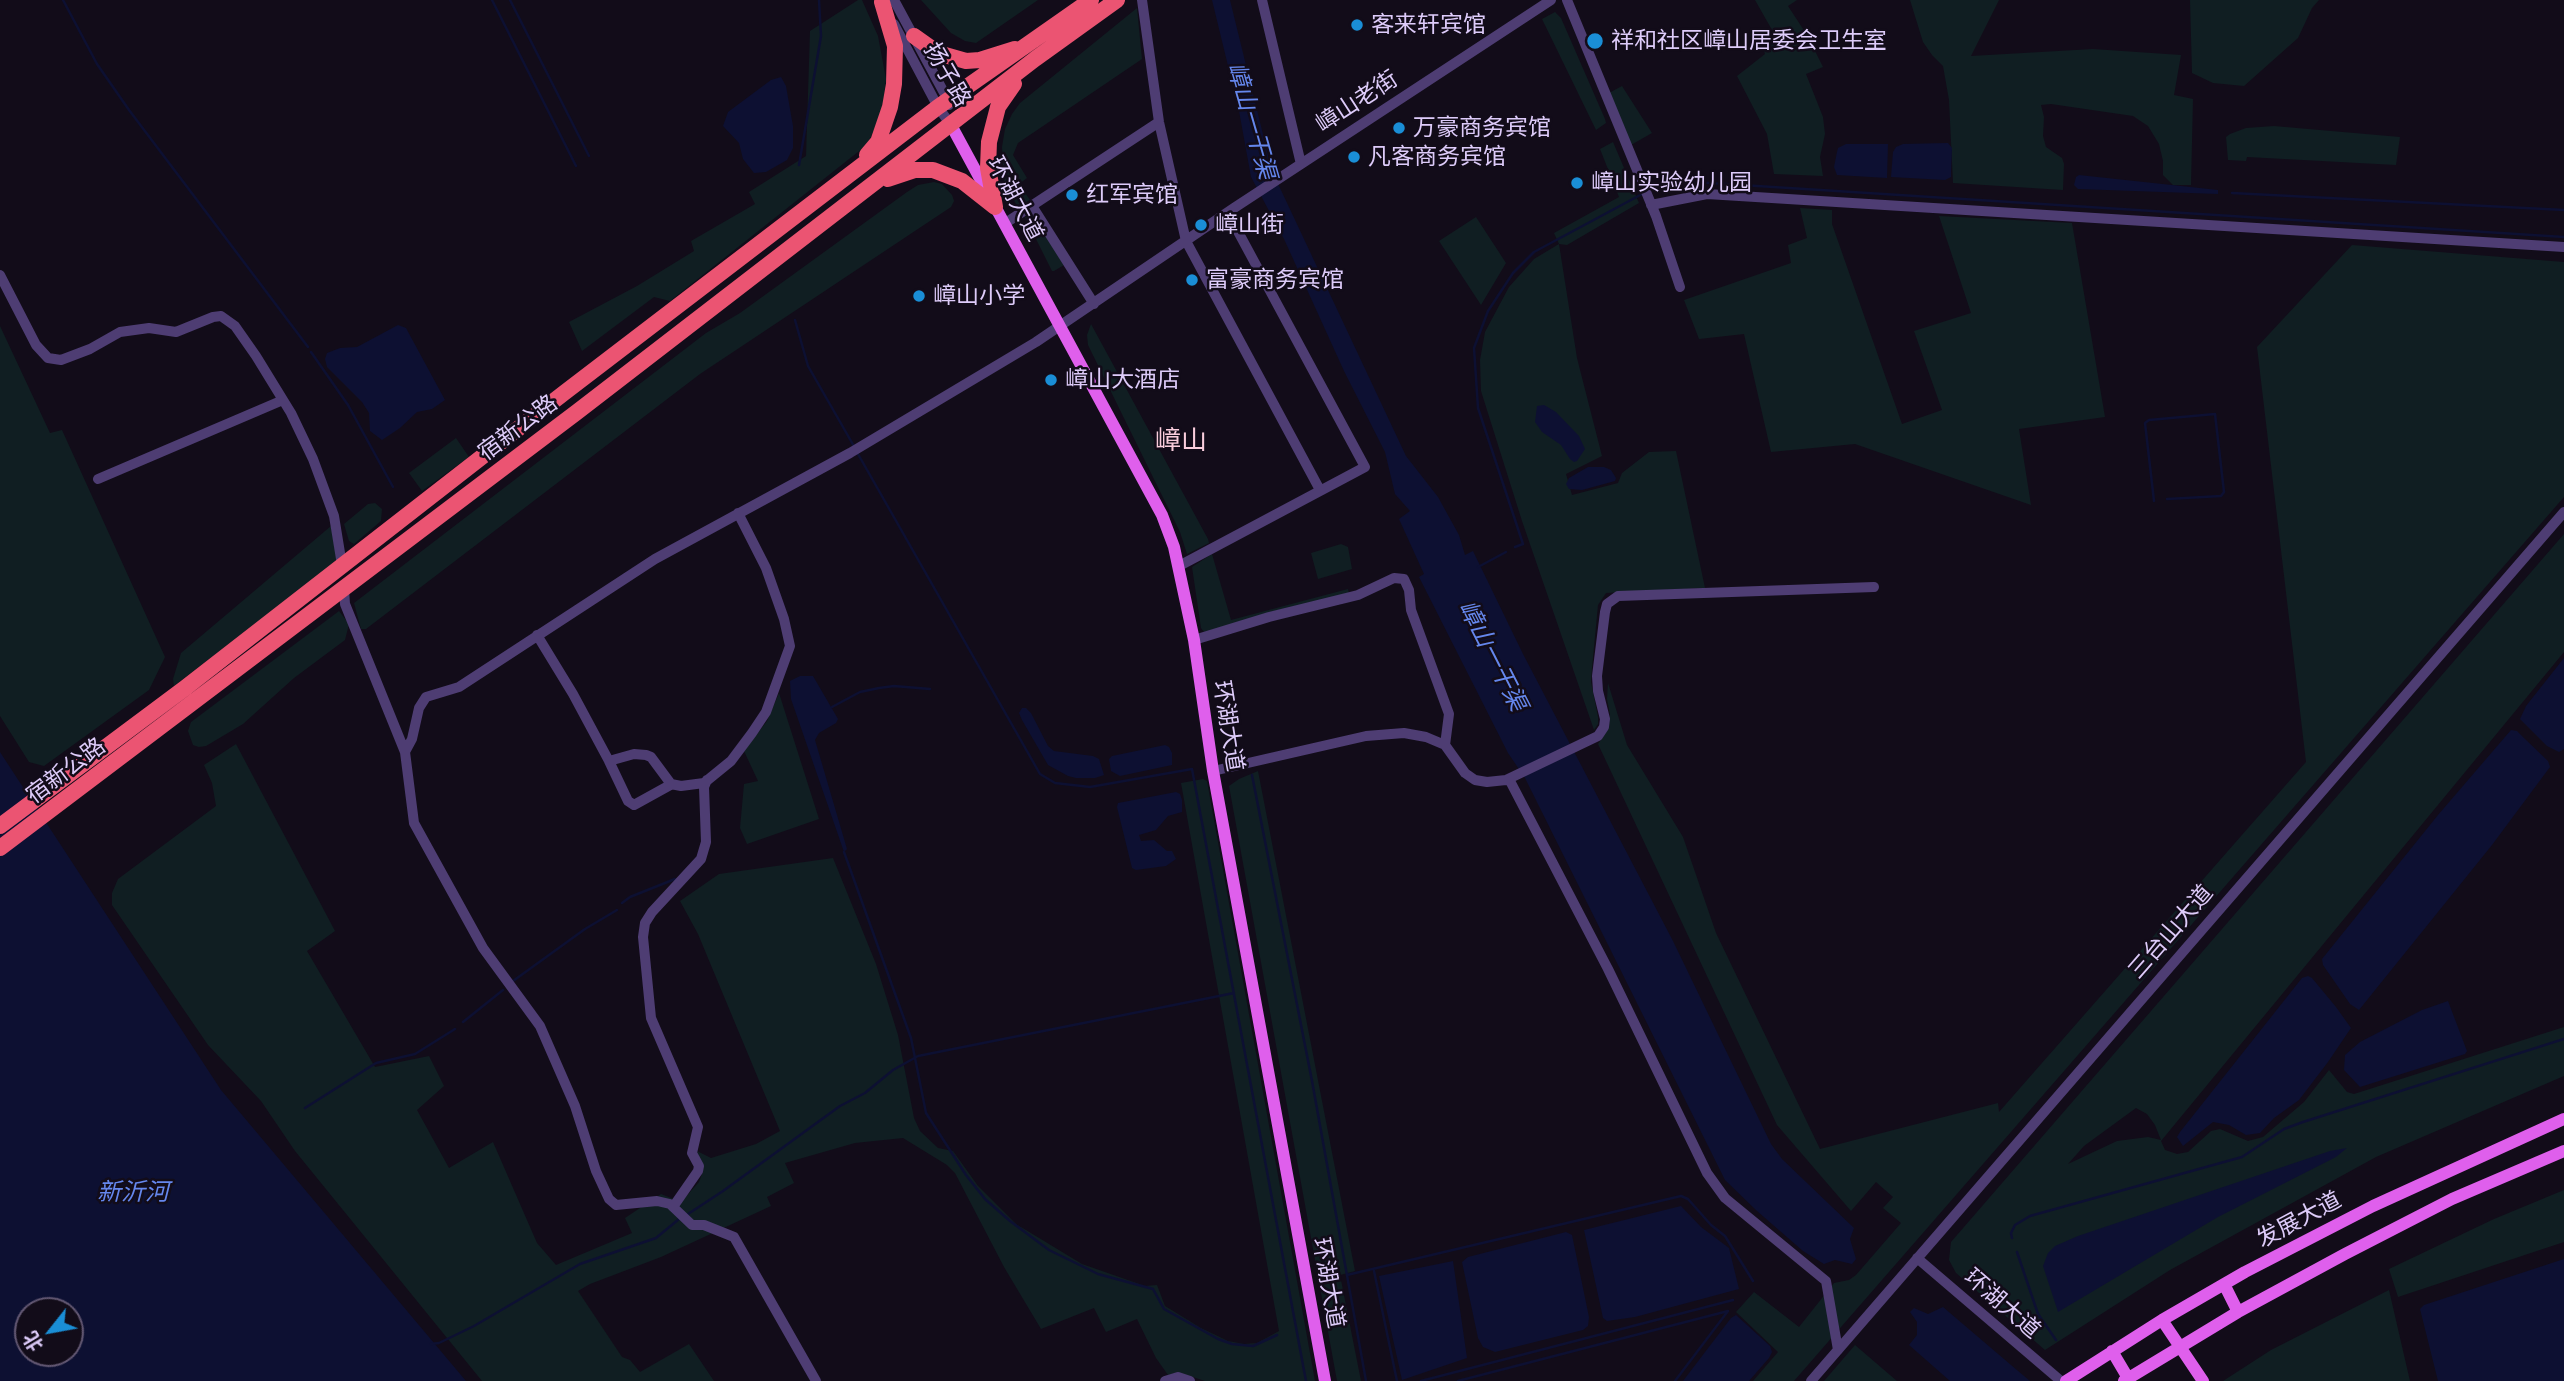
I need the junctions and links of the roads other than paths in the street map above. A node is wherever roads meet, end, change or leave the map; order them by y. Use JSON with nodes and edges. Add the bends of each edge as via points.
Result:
{"nodes":[{"id":1,"x":1091,"y":0,"type":"edge"},
{"id":2,"x":1117,"y":0,"type":"edge"},
{"id":3,"x":1142,"y":0,"type":"edge"},
{"id":4,"x":1262,"y":0,"type":"edge"},
{"id":5,"x":1551,"y":0,"type":"edge"},
{"id":6,"x":1567,"y":0,"type":"edge"},
{"id":7,"x":885,"y":1,"type":"edge"},
{"id":8,"x":914,"y":37,"type":"junction"},
{"id":9,"x":1031,"y":53,"type":"junction"},
{"id":10,"x":943,"y":103,"type":"junction"},
{"id":11,"x":1159,"y":122,"type":"junction"},
{"id":12,"x":951,"y":125,"type":"junction"},
{"id":13,"x":1297,"y":167,"type":"junction"},
{"id":14,"x":852,"y":173,"type":"junction"},
{"id":15,"x":864,"y":191,"type":"junction"},
{"id":16,"x":1647,"y":196,"type":"junction"},
{"id":17,"x":1032,"y":206,"type":"junction"},
{"id":18,"x":995,"y":207,"type":"junction"},
{"id":19,"x":1231,"y":211,"type":"junction"},
{"id":20,"x":1004,"y":224,"type":"junction"},
{"id":21,"x":1186,"y":241,"type":"junction"},
{"id":22,"x":2564,"y":247,"type":"edge"},
{"id":23,"x":0,"y":275,"type":"edge"},
{"id":24,"x":1680,"y":287,"type":"dead end"},
{"id":25,"x":1094,"y":304,"type":"junction"},
{"id":26,"x":1061,"y":326,"type":"junction"},
{"id":27,"x":564,"y":393,"type":"junction"},
{"id":28,"x":283,"y":400,"type":"junction"},
{"id":29,"x":577,"y":412,"type":"junction"},
{"id":30,"x":98,"y":479,"type":"dead end"},
{"id":31,"x":1320,"y":491,"type":"junction"},
{"id":32,"x":2564,"y":512,"type":"edge"},
{"id":33,"x":738,"y":513,"type":"junction"},
{"id":34,"x":342,"y":565,"type":"junction"},
{"id":35,"x":1179,"y":566,"type":"junction"},
{"id":36,"x":1874,"y":587,"type":"dead end"},
{"id":37,"x":344,"y":589,"type":"junction"},
{"id":38,"x":537,"y":635,"type":"junction"},
{"id":39,"x":1194,"y":640,"type":"junction"},
{"id":40,"x":1445,"y":745,"type":"junction"},
{"id":41,"x":405,"y":752,"type":"junction"},
{"id":42,"x":609,"y":761,"type":"junction"},
{"id":43,"x":1213,"y":771,"type":"junction"},
{"id":44,"x":1513,"y":778,"type":"junction"},
{"id":45,"x":707,"y":780,"type":"junction"},
{"id":46,"x":672,"y":784,"type":"junction"},
{"id":47,"x":0,"y":826,"type":"edge"},
{"id":48,"x":0,"y":848,"type":"edge"},
{"id":49,"x":2564,"y":1119,"type":"edge"},
{"id":50,"x":2564,"y":1151,"type":"edge"},
{"id":51,"x":673,"y":1207,"type":"junction"},
{"id":52,"x":1917,"y":1258,"type":"junction"},
{"id":53,"x":2224,"y":1284,"type":"junction"},
{"id":54,"x":2238,"y":1312,"type":"junction"},
{"id":55,"x":2162,"y":1320,"type":"junction"},
{"id":56,"x":2179,"y":1346,"type":"junction"},
{"id":57,"x":1838,"y":1350,"type":"junction"},
{"id":58,"x":2112,"y":1352,"type":"junction"},
{"id":59,"x":2126,"y":1380,"type":"edge"},
{"id":60,"x":816,"y":1381,"type":"edge"},
{"id":61,"x":1165,"y":1381,"type":"edge"},
{"id":62,"x":1190,"y":1381,"type":"edge"},
{"id":63,"x":1325,"y":1381,"type":"edge"},
{"id":64,"x":1811,"y":1381,"type":"edge"},
{"id":65,"x":2063,"y":1381,"type":"edge"},
{"id":66,"x":2203,"y":1381,"type":"edge"}],
"edges":[{"from":1,"to":9,"type":"highway"},
{"from":2,"to":9,"type":"highway"},
{"from":3,"to":11,"type":"street"},
{"from":4,"to":13,"type":"street"},
{"from":5,"to":13,"type":"street","name":"嶂山老街"},
{"from":6,"to":16,"type":"street"},
{"from":7,"to":8,"type":"street","name":"扬子路"},
{"from":7,"to":10,"type":"street","name":"扬子路"},
{"from":7,"to":14,"type":"highway","via":[[895,46],[890,107],[878,142]]},
{"from":8,"to":9,"type":"highway","via":[[938,53],[967,61]]},
{"from":8,"to":10,"type":"street","name":"扬子路"},
{"from":9,"to":10,"type":"highway"},
{"from":9,"to":12,"type":"highway"},
{"from":9,"to":18,"type":"highway","via":[[998,107],[992,127],[988,154]]},
{"from":10,"to":12,"type":"street","name":"扬子路"},
{"from":10,"to":14,"type":"highway"},
{"from":11,"to":17,"type":"street"},
{"from":11,"to":21,"type":"street"},
{"from":12,"to":15,"type":"highway"},
{"from":12,"to":18,"type":"main road","name":"环湖大道"},
{"from":13,"to":19,"type":"street","name":"嶂山老街"},
{"from":14,"to":27,"type":"highway"},
{"from":15,"to":18,"type":"highway","via":[[900,174],[933,170],[962,181]]},
{"from":15,"to":29,"type":"highway"},
{"from":16,"to":22,"type":"street","via":[[1791,198]]},
{"from":16,"to":24,"type":"street"},
{"from":17,"to":20,"type":"street"},
{"from":17,"to":25,"type":"street"},
{"from":18,"to":20,"type":"main road","name":"环湖大道"},
{"from":19,"to":21,"type":"street","name":"嶂山老街"},
{"from":19,"to":31,"type":"street","via":[[1365,467]]},
{"from":20,"to":26,"type":"main road","name":"环湖大道"},
{"from":21,"to":25,"type":"street","name":"嶂山老街"},
{"from":21,"to":31,"type":"street"},
{"from":23,"to":28,"type":"street","via":[[36,345],[48,358],[61,360],[120,332],[149,328],[176,332],[221,316],[235,326]]},
{"from":25,"to":26,"type":"street","name":"嶂山老街"},
{"from":26,"to":33,"type":"street","name":"嶂山老街","via":[[850,453]]},
{"from":26,"to":35,"type":"main road","name":"环湖大道","via":[[1162,515]]},
{"from":27,"to":29,"type":"highway","name":"宿新公路"},
{"from":27,"to":34,"type":"highway","name":"宿新公路"},
{"from":28,"to":30,"type":"street"},
{"from":28,"to":34,"type":"street","via":[[313,459],[334,516]]},
{"from":29,"to":37,"type":"highway","name":"宿新公路"},
{"from":31,"to":35,"type":"street"},
{"from":32,"to":52,"type":"street","name":"三台山大道"},
{"from":33,"to":38,"type":"street","name":"嶂山老街"},
{"from":33,"to":45,"type":"street","via":[[766,568],[790,646],[765,712],[731,761]]},
{"from":34,"to":47,"type":"highway","name":"宿新公路"},
{"from":35,"to":39,"type":"main road","name":"环湖大道"},
{"from":36,"to":44,"type":"street","via":[[1618,596],[1607,604],[1597,676],[1604,727],[1598,736]]},
{"from":37,"to":41,"type":"street","via":[[345,604]]},
{"from":37,"to":48,"type":"highway","name":"宿新公路"},
{"from":38,"to":41,"type":"street","name":"嶂山老街","via":[[459,687],[426,697]]},
{"from":38,"to":42,"type":"street"},
{"from":39,"to":40,"type":"street","via":[[1358,595],[1394,578],[1404,579],[1450,714]]},
{"from":39,"to":43,"type":"main road","name":"环湖大道"},
{"from":40,"to":43,"type":"street","via":[[1426,737],[1385,734]]},
{"from":40,"to":44,"type":"street","via":[[1475,780]]},
{"from":41,"to":51,"type":"street","via":[[414,823],[483,948],[540,1026],[609,1199],[616,1205],[657,1201]]},
{"from":42,"to":46,"type":"street","via":[[646,755]]},
{"from":42,"to":46,"type":"street","via":[[634,805]]},
{"from":43,"to":63,"type":"main road","name":"环湖大道"},
{"from":44,"to":57,"type":"street","via":[[1707,1172],[1725,1198],[1826,1281]]},
{"from":45,"to":46,"type":"street"},
{"from":45,"to":51,"type":"street","via":[[703,853],[694,869],[652,912],[643,937],[651,1018],[698,1127],[692,1153],[698,1171]]},
{"from":49,"to":53,"type":"main road","name":"发展大道","via":[[2373,1206]]},
{"from":50,"to":54,"type":"main road","via":[[2452,1199]]},
{"from":51,"to":60,"type":"street","via":[[692,1226],[704,1225],[734,1237]]},
{"from":52,"to":57,"type":"street","name":"三台山大道"},
{"from":52,"to":65,"type":"street","name":"环湖大道"},
{"from":53,"to":54,"type":"main road"},
{"from":53,"to":55,"type":"main road","name":"发展大道"},
{"from":54,"to":56,"type":"main road"},
{"from":55,"to":56,"type":"main road"},
{"from":55,"to":58,"type":"main road","name":"发展大道"},
{"from":56,"to":59,"type":"main road"},
{"from":56,"to":66,"type":"main road"},
{"from":57,"to":64,"type":"street","name":"三台山大道"},
{"from":58,"to":59,"type":"main road"},
{"from":58,"to":65,"type":"main road","name":"发展大道"},
{"from":61,"to":62,"type":"street","via":[[1178,1377]]}]}
